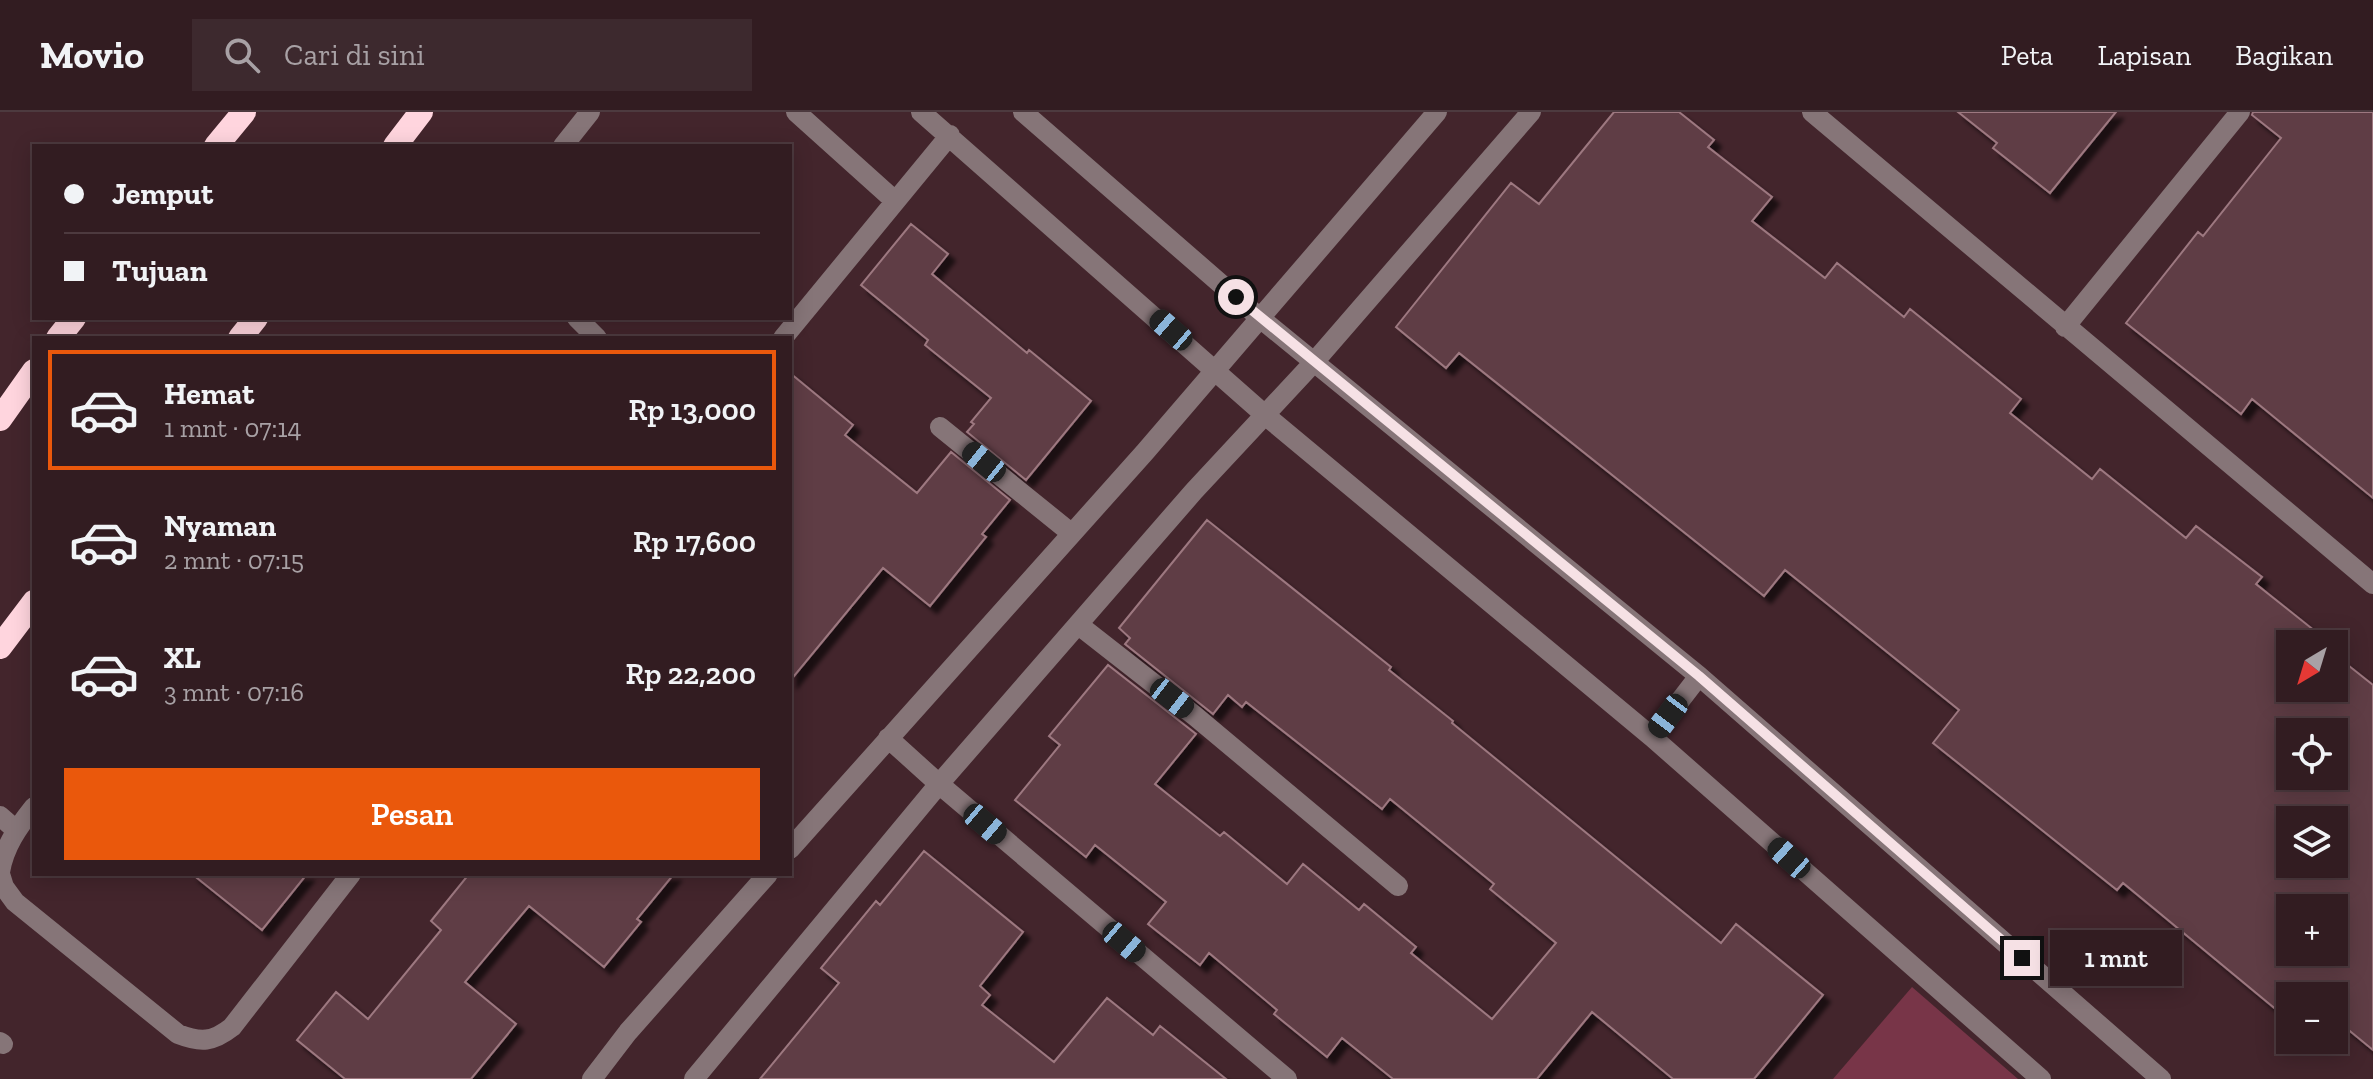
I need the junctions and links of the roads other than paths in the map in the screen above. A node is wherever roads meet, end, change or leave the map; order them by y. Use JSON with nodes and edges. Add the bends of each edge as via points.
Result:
{"nodes":[{"id":1,"x":244,"y":112,"type":"edge"},
{"id":2,"x":421,"y":112,"type":"edge"},
{"id":3,"x":590,"y":112,"type":"edge"},
{"id":4,"x":796,"y":112,"type":"edge"},
{"id":5,"x":921,"y":112,"type":"edge"},
{"id":6,"x":1023,"y":112,"type":"edge"},
{"id":7,"x":1437,"y":112,"type":"edge"},
{"id":8,"x":1531,"y":112,"type":"edge"},
{"id":9,"x":1812,"y":112,"type":"edge"},
{"id":10,"x":2240,"y":112,"type":"edge"},
{"id":11,"x":950,"y":135,"type":"junction"},
{"id":12,"x":405,"y":142,"type":"edge"},
{"id":13,"x":218,"y":144,"type":"edge"},
{"id":14,"x":565,"y":144,"type":"edge"},
{"id":15,"x":895,"y":201,"type":"junction"},
{"id":16,"x":1260,"y":318,"type":"junction"},
{"id":17,"x":72,"y":320,"type":"edge"},
{"id":18,"x":254,"y":320,"type":"edge"},
{"id":19,"x":579,"y":320,"type":"edge"},
{"id":20,"x":2065,"y":327,"type":"junction"},
{"id":21,"x":60,"y":336,"type":"edge"},
{"id":22,"x":242,"y":336,"type":"edge"},
{"id":23,"x":595,"y":336,"type":"edge"},
{"id":24,"x":785,"y":336,"type":"edge"},
{"id":25,"x":1315,"y":361,"type":"junction"},
{"id":26,"x":1215,"y":369,"type":"junction"},
{"id":27,"x":32,"y":374,"type":"edge"},
{"id":28,"x":1265,"y":415,"type":"junction"},
{"id":29,"x":0,"y":419,"type":"edge"},
{"id":30,"x":940,"y":427,"type":"dead end"},
{"id":31,"x":1071,"y":533,"type":"junction"},
{"id":32,"x":2373,"y":583,"type":"edge"},
{"id":33,"x":32,"y":605,"type":"edge"},
{"id":34,"x":1080,"y":626,"type":"junction"},
{"id":35,"x":0,"y":647,"type":"edge"},
{"id":36,"x":1699,"y":676,"type":"junction"},
{"id":37,"x":1652,"y":737,"type":"junction"},
{"id":38,"x":888,"y":738,"type":"junction"},
{"id":39,"x":939,"y":784,"type":"junction"},
{"id":40,"x":32,"y":810,"type":"edge"},
{"id":41,"x":0,"y":816,"type":"edge"},
{"id":42,"x":16,"y":830,"type":"junction"},
{"id":43,"x":792,"y":847,"type":"edge"},
{"id":44,"x":0,"y":873,"type":"edge"},
{"id":45,"x":349,"y":876,"type":"edge"},
{"id":46,"x":766,"y":876,"type":"edge"},
{"id":47,"x":1398,"y":886,"type":"dead end"},
{"id":48,"x":592,"y":1079,"type":"edge"},
{"id":49,"x":694,"y":1079,"type":"edge"},
{"id":50,"x":1287,"y":1079,"type":"edge"},
{"id":51,"x":2041,"y":1079,"type":"edge"},
{"id":52,"x":2161,"y":1079,"type":"edge"}],
"edges":[{"from":1,"to":13,"type":"highway"},
{"from":2,"to":12,"type":"highway"},
{"from":3,"to":14,"type":"street"},
{"from":4,"to":15,"type":"street"},
{"from":5,"to":11,"type":"street"},
{"from":6,"to":16,"type":"street"},
{"from":7,"to":16,"type":"street"},
{"from":8,"to":25,"type":"street"},
{"from":9,"to":20,"type":"street"},
{"from":10,"to":20,"type":"street"},
{"from":11,"to":15,"type":"street"},
{"from":11,"to":26,"type":"street"},
{"from":15,"to":24,"type":"street"},
{"from":16,"to":25,"type":"street"},
{"from":16,"to":26,"type":"street"},
{"from":17,"to":21,"type":"highway"},
{"from":18,"to":22,"type":"highway"},
{"from":19,"to":23,"type":"street"},
{"from":20,"to":32,"type":"street"},
{"from":25,"to":28,"type":"street"},
{"from":25,"to":36,"type":"street"},
{"from":26,"to":28,"type":"street"},
{"from":26,"to":31,"type":"street"},
{"from":27,"to":29,"type":"highway"},
{"from":28,"to":34,"type":"street"},
{"from":28,"to":37,"type":"street"},
{"from":30,"to":31,"type":"street"},
{"from":31,"to":38,"type":"street"},
{"from":33,"to":35,"type":"highway"},
{"from":34,"to":39,"type":"street"},
{"from":34,"to":47,"type":"street"},
{"from":36,"to":37,"type":"street"},
{"from":36,"to":52,"type":"street"},
{"from":37,"to":51,"type":"street"},
{"from":38,"to":39,"type":"street"},
{"from":38,"to":43,"type":"street"},
{"from":39,"to":49,"type":"street"},
{"from":39,"to":50,"type":"street"},
{"from":40,"to":42,"type":"street"},
{"from":41,"to":42,"type":"street"},
{"from":42,"to":44,"type":"street"},
{"from":44,"to":45,"type":"street","via":[[15,902],[178,1034],[197,1041],[217,1039],[232,1027]]},
{"from":46,"to":48,"type":"street"}]}
